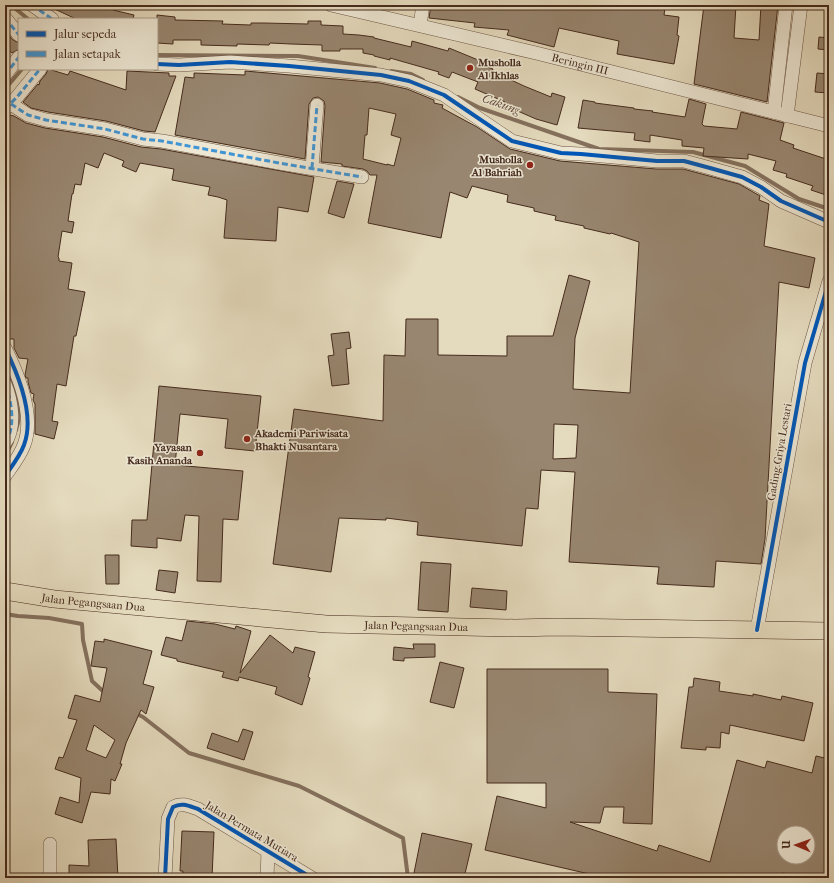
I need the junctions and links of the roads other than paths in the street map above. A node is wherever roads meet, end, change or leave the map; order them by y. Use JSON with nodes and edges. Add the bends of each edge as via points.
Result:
{"nodes":[{"id":1,"x":32,"y":5,"type":"edge"},
{"id":2,"x":331,"y":5,"type":"edge"},
{"id":3,"x":422,"y":5,"type":"edge"},
{"id":4,"x":786,"y":5,"type":"edge"},
{"id":5,"x":801,"y":5,"type":"edge"},
{"id":6,"x":5,"y":18,"type":"edge"},
{"id":7,"x":51,"y":18,"type":"edge"},
{"id":8,"x":420,"y":25,"type":"junction"},
{"id":9,"x":18,"y":34,"type":"edge"},
{"id":10,"x":18,"y":58,"type":"edge"},
{"id":11,"x":158,"y":64,"type":"edge"},
{"id":12,"x":39,"y":70,"type":"edge"},
{"id":13,"x":5,"y":75,"type":"edge"},
{"id":14,"x":317,"y":105,"type":"dead end"},
{"id":15,"x":8,"y":107,"type":"edge"},
{"id":16,"x":774,"y":112,"type":"junction"},
{"id":17,"x":787,"y":116,"type":"junction"},
{"id":18,"x":813,"y":122,"type":"junction"},
{"id":19,"x":829,"y":126,"type":"edge"},
{"id":20,"x":829,"y":135,"type":"edge"},
{"id":21,"x":312,"y":168,"type":"junction"},
{"id":22,"x":362,"y":177,"type":"dead end"},
{"id":23,"x":829,"y":222,"type":"edge"},
{"id":24,"x":829,"y":281,"type":"edge"},
{"id":25,"x":5,"y":348,"type":"edge"},
{"id":26,"x":5,"y":384,"type":"edge"},
{"id":27,"x":5,"y":443,"type":"edge"},
{"id":28,"x":5,"y":476,"type":"edge"},
{"id":29,"x":5,"y":591,"type":"edge"},
{"id":30,"x":757,"y":630,"type":"junction"},
{"id":31,"x":829,"y":631,"type":"edge"},
{"id":32,"x":50,"y":844,"type":"dead end"},
{"id":33,"x":268,"y":851,"type":"junction"},
{"id":34,"x":50,"y":878,"type":"edge"},
{"id":35,"x":164,"y":878,"type":"edge"},
{"id":36,"x":267,"y":878,"type":"edge"},
{"id":37,"x":312,"y":878,"type":"edge"}],
"edges":[{"from":1,"to":7,"type":"street"},
{"from":2,"to":8,"type":"street","name":"Beringin III"},
{"from":3,"to":8,"type":"street"},
{"from":4,"to":16,"type":"street"},
{"from":5,"to":17,"type":"street"},
{"from":6,"to":9,"type":"street"},
{"from":8,"to":16,"type":"street","name":"Beringin III"},
{"from":10,"to":13,"type":"street"},
{"from":11,"to":23,"type":"street","via":[[230,62],[289,66],[409,81],[444,95],[512,141],[561,153],[684,161],[742,177],[781,201]]},
{"from":12,"to":15,"type":"street"},
{"from":14,"to":21,"type":"street"},
{"from":15,"to":21,"type":"street","via":[[46,120]]},
{"from":16,"to":17,"type":"street","name":"Beringin III"},
{"from":17,"to":18,"type":"street","name":"Beringin III"},
{"from":18,"to":19,"type":"street","name":"Beringin III"},
{"from":18,"to":20,"type":"street"},
{"from":21,"to":22,"type":"street"},
{"from":24,"to":30,"type":"street","name":"Gading Griya Lestari","via":[[805,363]]},
{"from":25,"to":28,"type":"street","via":[[20,382],[27,426],[25,444]]},
{"from":26,"to":27,"type":"street","via":[[12,420],[9,438]]},
{"from":29,"to":30,"type":"main road","name":"Jalan Pegangsaan Dua","via":[[54,599],[326,624]]},
{"from":30,"to":31,"type":"main road","name":"Jalan Pegangsaan Dua"},
{"from":32,"to":34,"type":"street"},
{"from":33,"to":35,"type":"street","name":"Jalan Permata Mutiara","via":[[198,809],[178,804],[173,807],[168,820]]},
{"from":33,"to":36,"type":"street"},
{"from":33,"to":37,"type":"street","name":"Jalan Permata Mutiara"}]}
